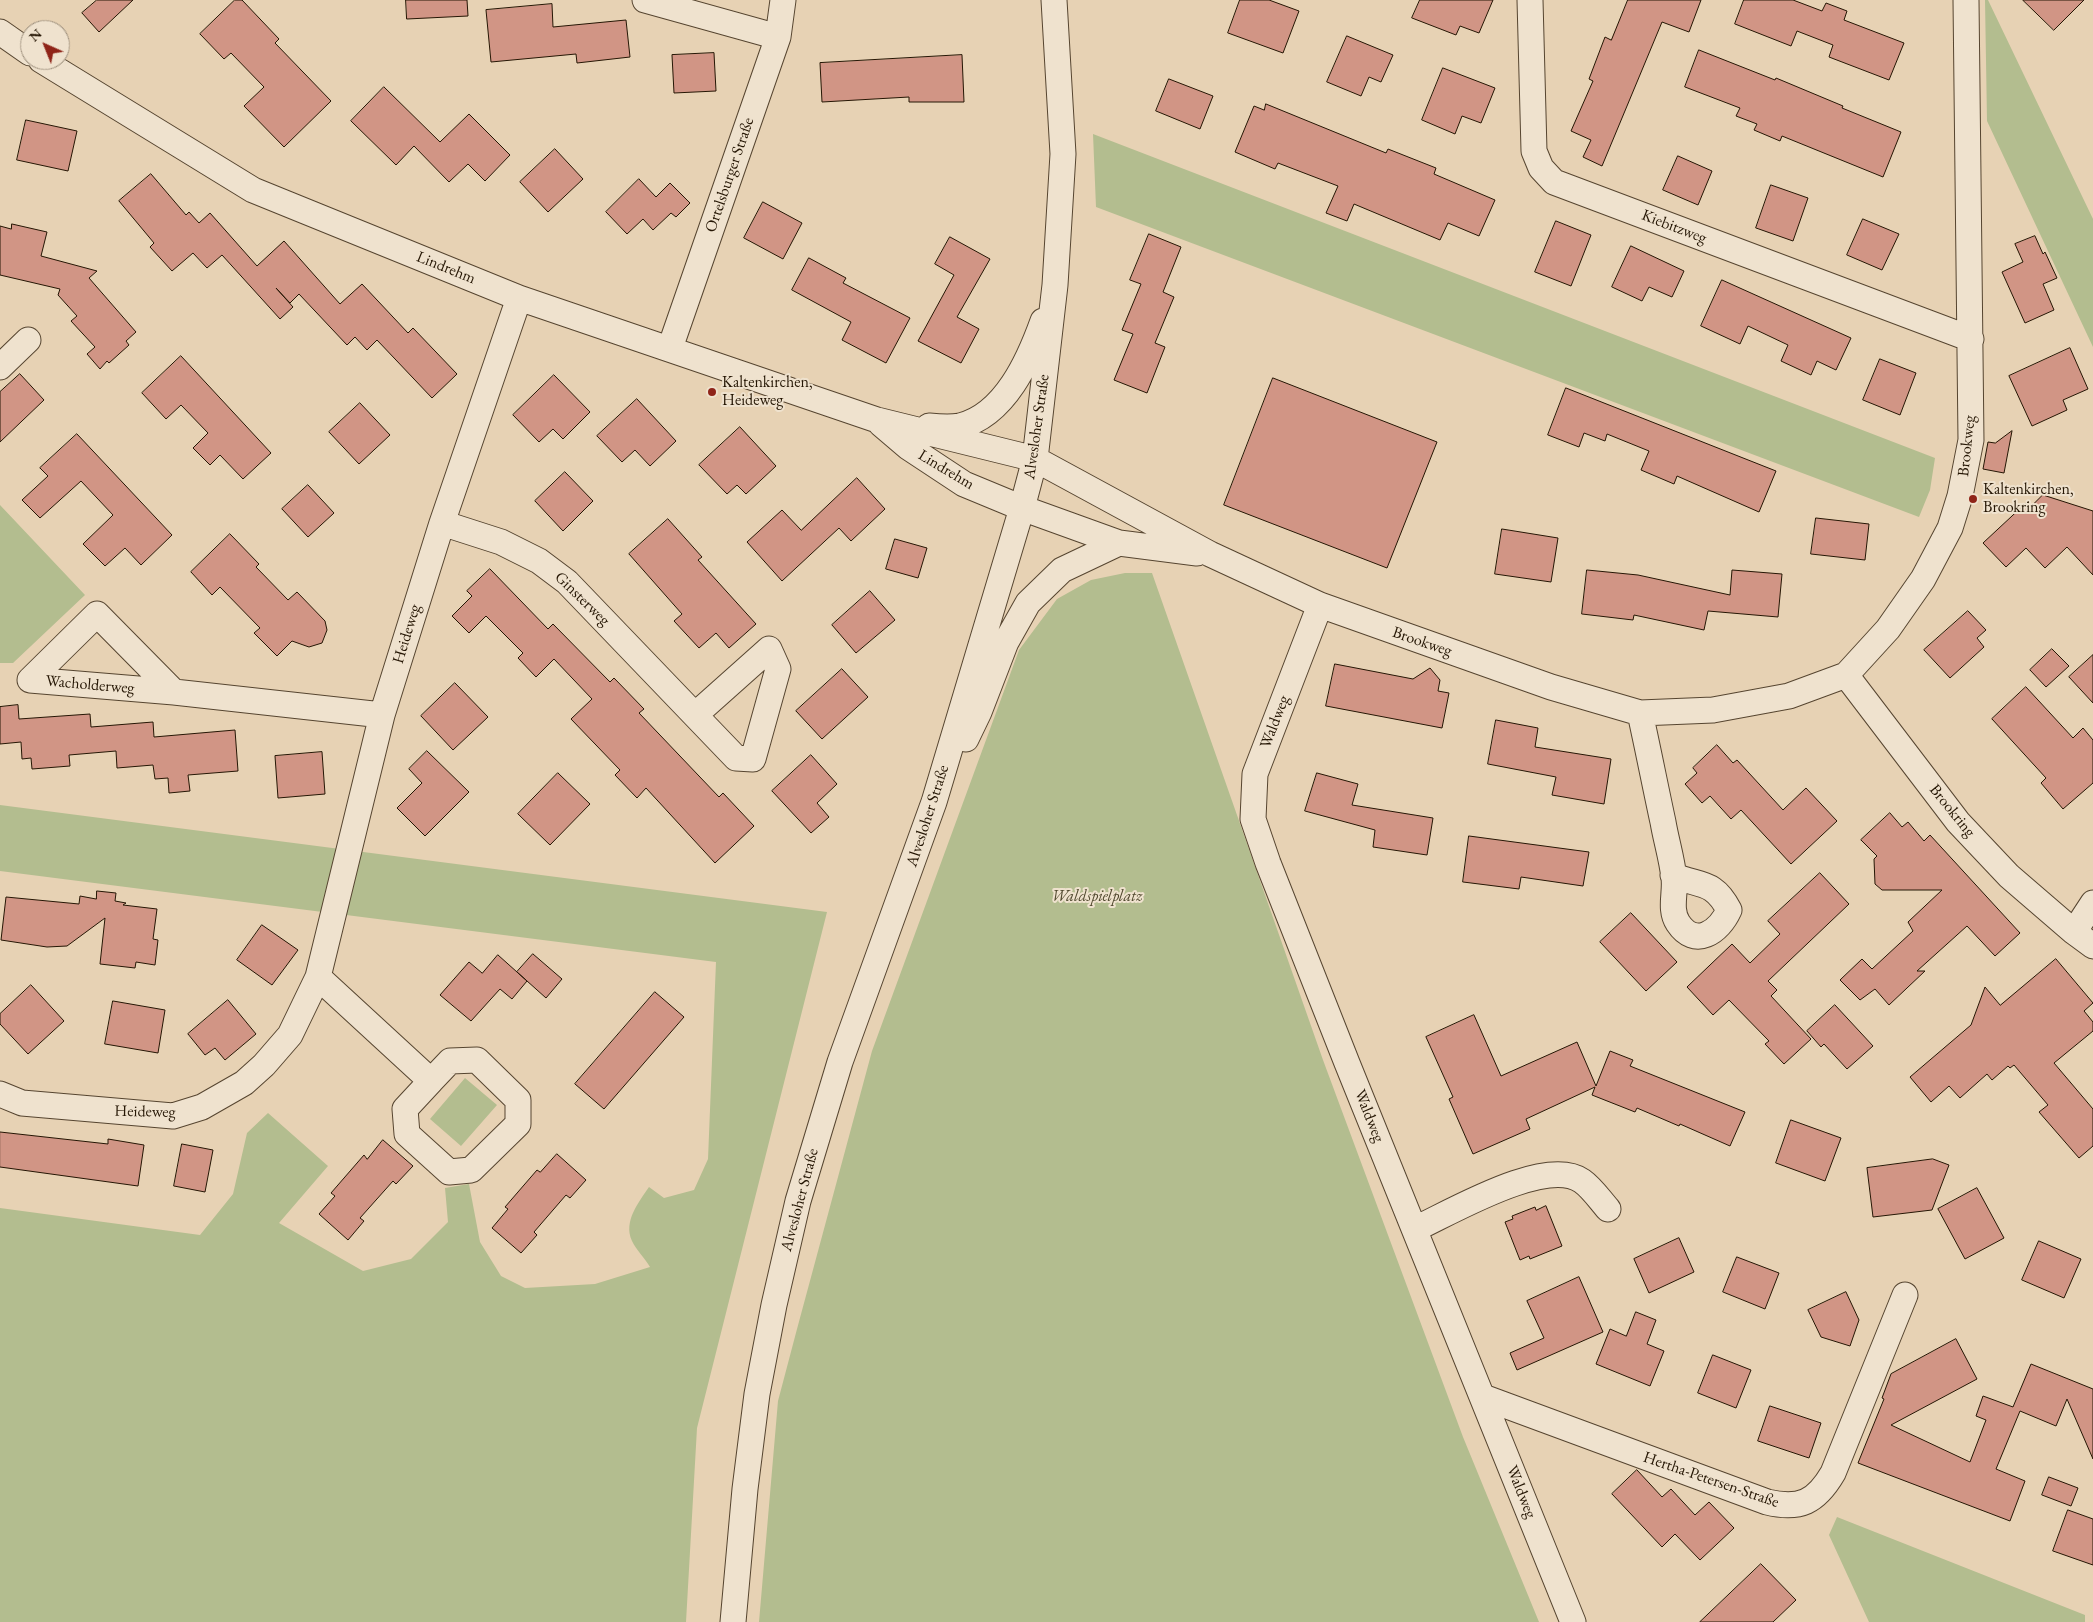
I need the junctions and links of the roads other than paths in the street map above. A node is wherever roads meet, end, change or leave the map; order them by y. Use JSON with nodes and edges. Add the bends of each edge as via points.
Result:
{"nodes":[{"id":1,"x":644,"y":0,"type":"edge"},
{"id":2,"x":783,"y":0,"type":"edge"},
{"id":3,"x":1054,"y":0,"type":"edge"},
{"id":4,"x":1530,"y":0,"type":"edge"},
{"id":5,"x":1966,"y":0,"type":"edge"},
{"id":6,"x":0,"y":32,"type":"edge"},
{"id":7,"x":778,"y":36,"type":"junction"},
{"id":8,"x":20,"y":46,"type":"edge"},
{"id":9,"x":57,"y":70,"type":"edge"},
{"id":10,"x":1055,"y":285,"type":"junction"},
{"id":11,"x":519,"y":298,"type":"junction"},
{"id":12,"x":1971,"y":338,"type":"junction"},
{"id":13,"x":28,"y":340,"type":"dead end"},
{"id":14,"x":670,"y":348,"type":"junction"},
{"id":15,"x":0,"y":367,"type":"edge"},
{"id":16,"x":888,"y":423,"type":"junction"},
{"id":17,"x":1035,"y":459,"type":"junction"},
{"id":18,"x":1022,"y":508,"type":"junction"},
{"id":19,"x":442,"y":523,"type":"junction"},
{"id":20,"x":1119,"y":543,"type":"junction"},
{"id":21,"x":1210,"y":554,"type":"junction"},
{"id":22,"x":1320,"y":605,"type":"junction"},
{"id":23,"x":1846,"y":675,"type":"junction"},
{"id":24,"x":174,"y":692,"type":"junction"},
{"id":25,"x":1640,"y":712,"type":"junction"},
{"id":26,"x":382,"y":714,"type":"junction"},
{"id":27,"x":695,"y":715,"type":"dead end"},
{"id":28,"x":934,"y":802,"type":"junction"},
{"id":29,"x":1674,"y":875,"type":"dead end"},
{"id":30,"x":2093,"y":903,"type":"edge"},
{"id":31,"x":2083,"y":939,"type":"edge"},
{"id":32,"x":318,"y":977,"type":"junction"},
{"id":33,"x":431,"y":1081,"type":"junction"},
{"id":34,"x":0,"y":1094,"type":"edge"},
{"id":35,"x":1608,"y":1209,"type":"dead end"},
{"id":36,"x":1415,"y":1229,"type":"junction"},
{"id":37,"x":1905,"y":1295,"type":"dead end"},
{"id":38,"x":1484,"y":1396,"type":"junction"},
{"id":39,"x":733,"y":1622,"type":"edge"},
{"id":40,"x":1573,"y":1622,"type":"edge"}],
"edges":[{"from":1,"to":7,"type":"street"},
{"from":2,"to":7,"type":"street","name":"Ortelsburger Straße"},
{"from":3,"to":10,"type":"street","name":"Alvesloher Straße","via":[[1063,154]]},
{"from":4,"to":12,"type":"street","name":"Kiebitzweg","via":[[1534,151],[1541,168],[1554,182]]},
{"from":5,"to":12,"type":"street","name":"Brookweg"},
{"from":6,"to":8,"type":"street"},
{"from":7,"to":14,"type":"street","name":"Ortelsburger Straße"},
{"from":9,"to":11,"type":"street","name":"Lindrehm","via":[[253,190]]},
{"from":10,"to":16,"type":"street","via":[[1036,340],[1013,384],[994,407],[960,426]]},
{"from":10,"to":17,"type":"street","name":"Alvesloher Straße"},
{"from":11,"to":14,"type":"street","name":"Lindrehm"},
{"from":11,"to":19,"type":"street","name":"Heideweg"},
{"from":12,"to":23,"type":"street","name":"Brookweg","via":[[1970,440],[1960,496],[1950,528],[1923,579],[1888,629]]},
{"from":13,"to":15,"type":"street"},
{"from":14,"to":16,"type":"street","name":"Lindrehm"},
{"from":16,"to":17,"type":"street","name":"Lindrehm"},
{"from":16,"to":18,"type":"street","name":"Lindrehm","via":[[908,447],[964,484]]},
{"from":17,"to":18,"type":"street","name":"Alvesloher Straße"},
{"from":17,"to":21,"type":"street","name":"Brookweg"},
{"from":18,"to":20,"type":"street","name":"Brookweg"},
{"from":18,"to":28,"type":"street","name":"Alvesloher Straße"},
{"from":19,"to":26,"type":"street","name":"Heideweg"},
{"from":19,"to":27,"type":"street","name":"Ginsterweg","via":[[501,542],[539,561],[560,577]]},
{"from":20,"to":21,"type":"street","name":"Brookweg"},
{"from":20,"to":28,"type":"street","via":[[1062,570],[1028,604],[1006,642],[979,712]]},
{"from":21,"to":22,"type":"street","name":"Brookweg"},
{"from":22,"to":25,"type":"street","name":"Brookweg","via":[[1551,688]]},
{"from":22,"to":36,"type":"street","name":"Waldweg","via":[[1255,774],[1253,819]]},
{"from":23,"to":25,"type":"street","name":"Brookweg","via":[[1788,696],[1713,710]]},
{"from":23,"to":31,"type":"street","name":"Brookring","via":[[1958,822],[2009,876]]},
{"from":24,"to":24,"type":"street","name":"Wacholderweg","via":[[97,614],[30,680],[70,682]]},
{"from":24,"to":26,"type":"street","name":"Wacholderweg"},
{"from":25,"to":29,"type":"street"},
{"from":26,"to":32,"type":"street","name":"Heideweg"},
{"from":28,"to":39,"type":"street","name":"Alvesloher Straße","via":[[840,1062],[798,1201],[757,1394]]},
{"from":30,"to":31,"type":"street","name":"Brookring"},
{"from":32,"to":33,"type":"street"},
{"from":32,"to":34,"type":"street","name":"Heideweg","via":[[290,1035],[264,1065],[244,1082],[202,1107],[172,1116],[22,1103]]},
{"from":33,"to":33,"type":"street","via":[[450,1061],[477,1060],[518,1100],[518,1124],[471,1170],[449,1172],[407,1134],[405,1109]]},
{"from":35,"to":36,"type":"street","via":[[1581,1181],[1557,1173],[1518,1181]]},
{"from":36,"to":38,"type":"street","name":"Waldweg"},
{"from":37,"to":38,"type":"street","name":"Hertha-Petersen-Straße","via":[[1833,1473],[1822,1491],[1805,1503],[1786,1506],[1767,1502]]},
{"from":38,"to":40,"type":"street","name":"Waldweg"}]}
